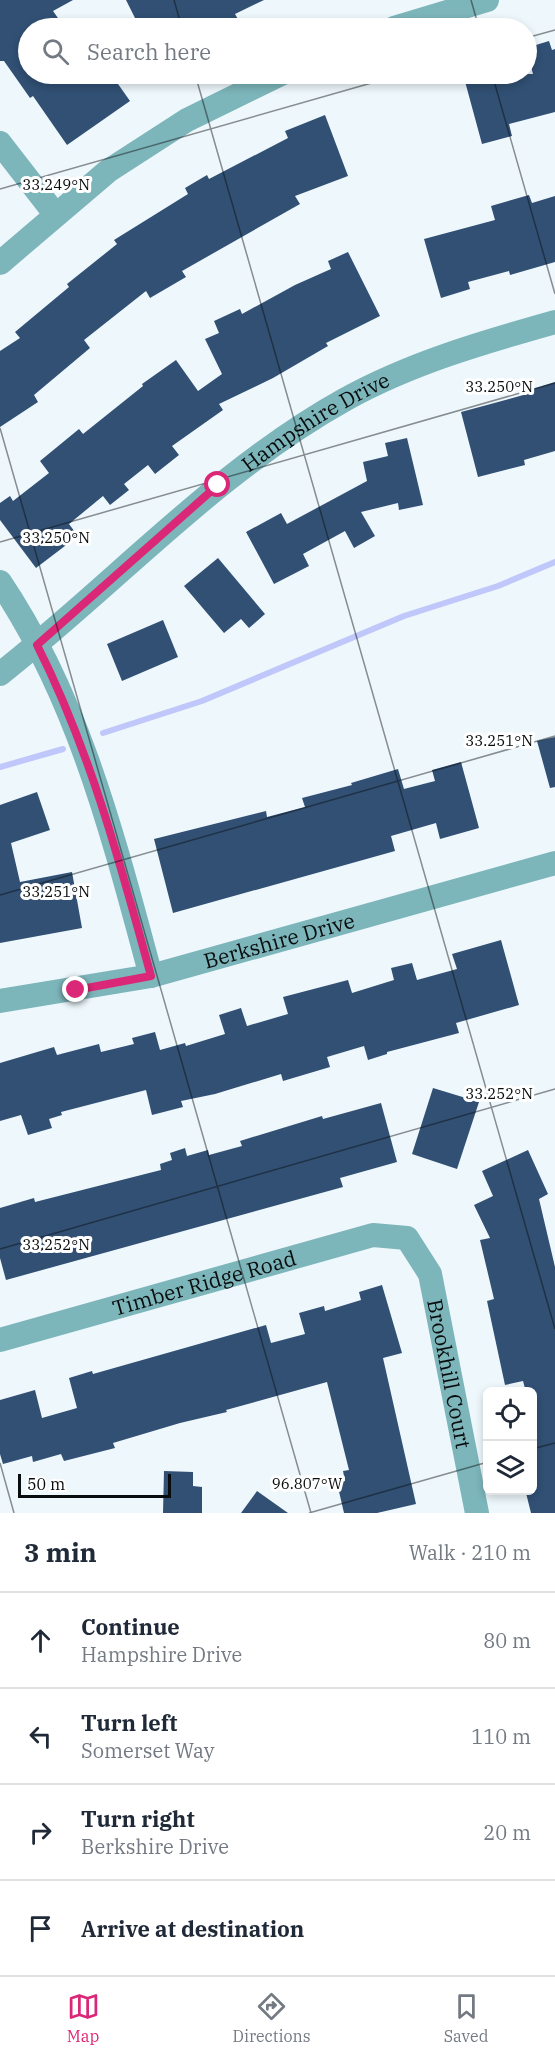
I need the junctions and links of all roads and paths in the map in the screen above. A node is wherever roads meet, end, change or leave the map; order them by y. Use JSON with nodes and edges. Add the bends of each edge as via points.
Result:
{"nodes":[{"id":1,"x":488,"y":0,"type":"edge"},
{"id":2,"x":428,"y":18,"type":"edge"},
{"id":3,"x":259,"y":84,"type":"edge"},
{"id":4,"x":0,"y":143,"type":"edge"},
{"id":5,"x":55,"y":214,"type":"junction"},
{"id":6,"x":0,"y":263,"type":"edge"},
{"id":7,"x":555,"y":322,"type":"edge"},
{"id":8,"x":0,"y":582,"type":"edge"},
{"id":9,"x":37,"y":645,"type":"junction"},
{"id":10,"x":0,"y":674,"type":"edge"},
{"id":11,"x":555,"y":863,"type":"edge"},
{"id":12,"x":151,"y":976,"type":"junction"},
{"id":13,"x":0,"y":1001,"type":"edge"},
{"id":14,"x":407,"y":1238,"type":"joint"},
{"id":15,"x":0,"y":1340,"type":"edge"},
{"id":16,"x":477,"y":1513,"type":"edge"}],
"edges":[{"from":1,"to":2,"type":"street"},
{"from":3,"to":5,"type":"street","via":[[169,131],[108,171]]},
{"from":4,"to":5,"type":"street"},
{"from":5,"to":6,"type":"street"},
{"from":7,"to":9,"type":"street","name":"Hampshire Drive","via":[[416,367],[346,399],[218,485]]},
{"from":8,"to":9,"type":"street"},
{"from":9,"to":10,"type":"street","name":"Hampshire Drive"},
{"from":9,"to":12,"type":"street","via":[[74,722],[101,798]]},
{"from":11,"to":12,"type":"street","name":"Berkshire Drive"},
{"from":12,"to":13,"type":"street","name":"Berkshire Drive"},
{"from":14,"to":15,"type":"street","name":"Timber Ridge Road","via":[[373,1235]]},
{"from":14,"to":16,"type":"street","name":"Brookhill Court","via":[[430,1274]]}]}
